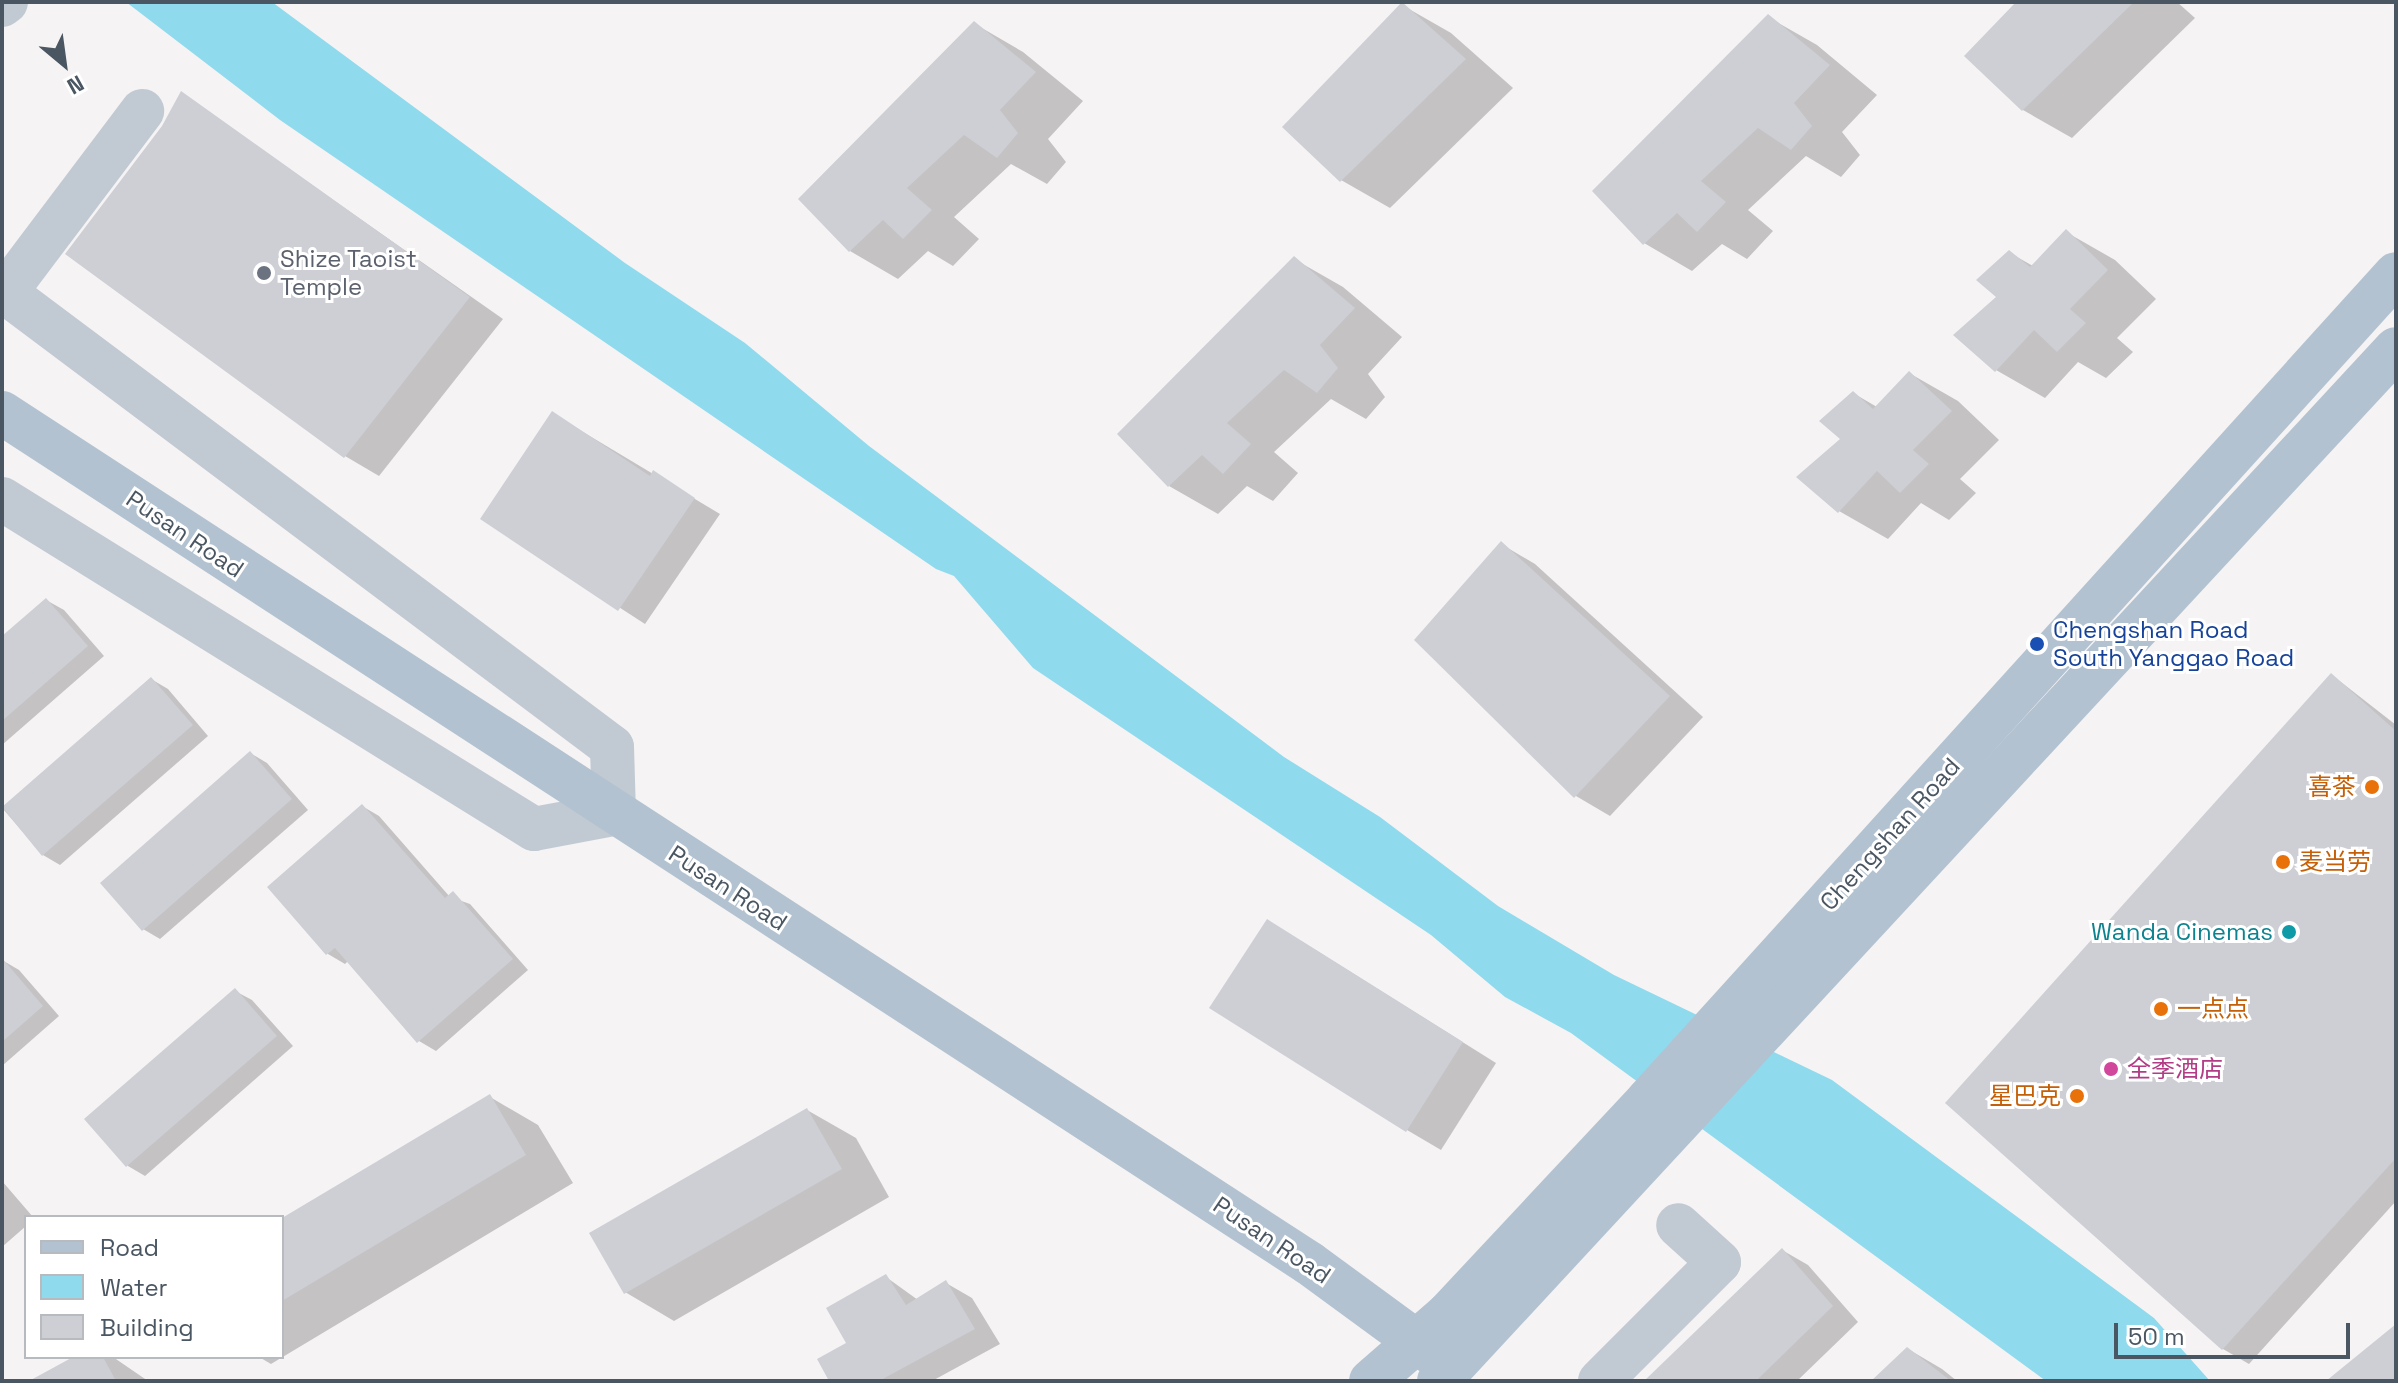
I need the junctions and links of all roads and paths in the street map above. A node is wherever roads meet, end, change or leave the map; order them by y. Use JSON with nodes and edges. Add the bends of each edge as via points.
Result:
{"nodes":[{"id":1,"x":142,"y":111,"type":"dead end"},
{"id":2,"x":2396,"y":274,"type":"edge"},
{"id":3,"x":4,"y":291,"type":"edge"},
{"id":4,"x":2396,"y":349,"type":"edge"},
{"id":5,"x":2,"y":413,"type":"edge"},
{"id":6,"x":2,"y":499,"type":"edge"},
{"id":7,"x":614,"y":814,"type":"junction"},
{"id":8,"x":1767,"y":996,"type":"junction"},
{"id":9,"x":1678,"y":1225,"type":"dead end"},
{"id":10,"x":1444,"y":1368,"type":"edge"},
{"id":11,"x":1371,"y":1381,"type":"edge"},
{"id":12,"x":1600,"y":1381,"type":"edge"}],
"edges":[{"from":1,"to":3,"type":"street"},
{"from":2,"to":8,"type":"main road","name":"Chengshan Road"},
{"from":3,"to":7,"type":"street","via":[[612,747]]},
{"from":4,"to":8,"type":"main road","name":"Chengshan Road"},
{"from":5,"to":7,"type":"main road","name":"Pusan Road"},
{"from":6,"to":7,"type":"street","via":[[534,829]]},
{"from":7,"to":10,"type":"main road","name":"Pusan Road","via":[[1309,1263]]},
{"from":8,"to":10,"type":"main road","name":"Chengshan Road"},
{"from":9,"to":12,"type":"street","via":[[1719,1262]]},
{"from":10,"to":11,"type":"main road","name":"Chengshan Road"}]}
